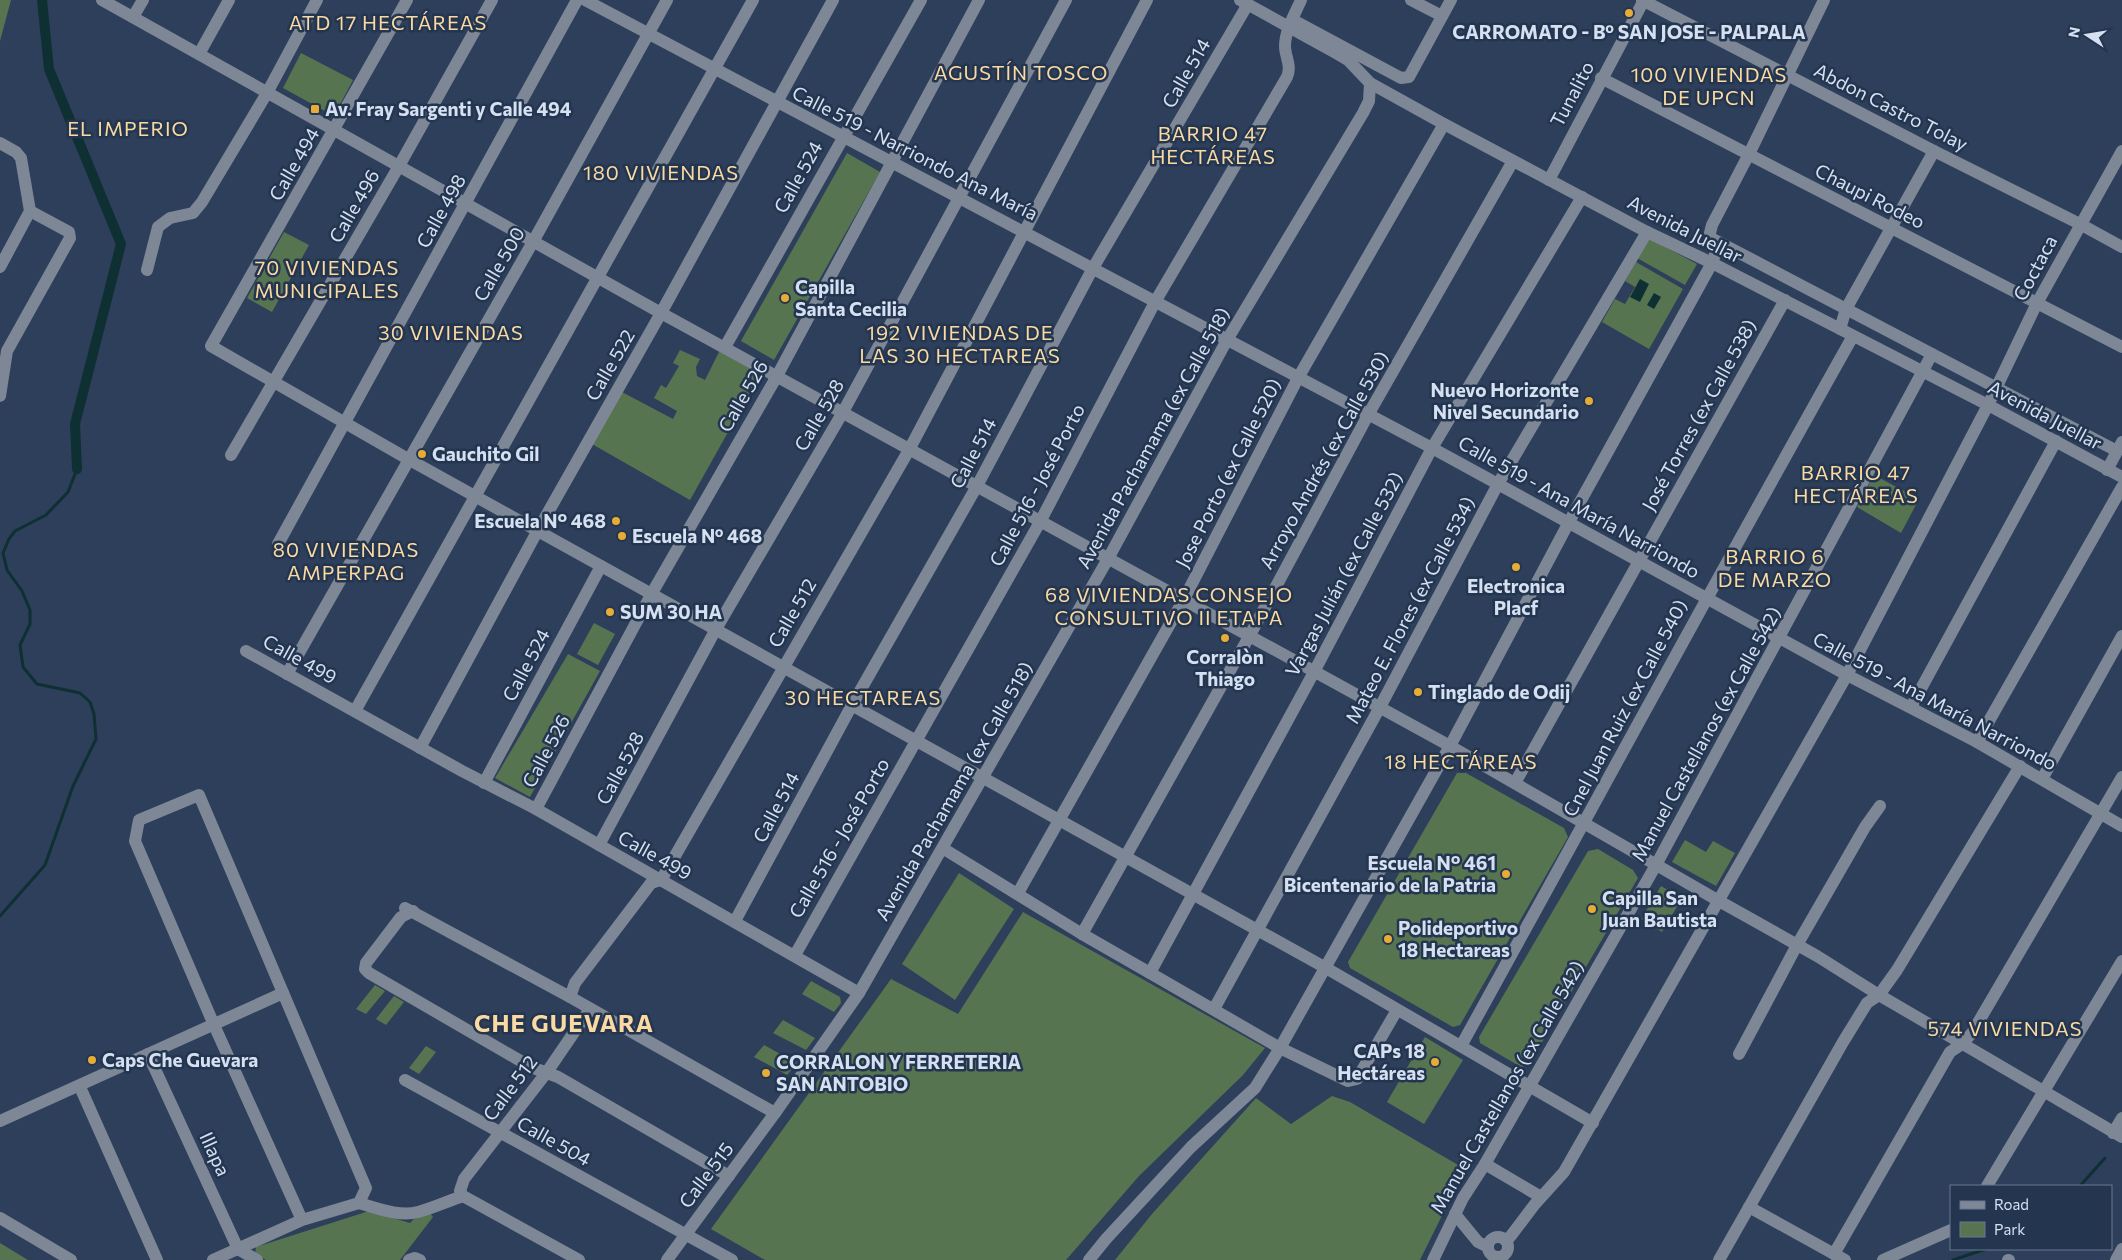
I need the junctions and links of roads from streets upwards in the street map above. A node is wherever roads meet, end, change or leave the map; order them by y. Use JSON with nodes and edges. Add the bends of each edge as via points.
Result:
{"nodes":[{"id":1,"x":102,"y":0,"type":"edge"},
{"id":2,"x":143,"y":0,"type":"edge"},
{"id":3,"x":229,"y":0,"type":"edge"},
{"id":4,"x":317,"y":0,"type":"edge"},
{"id":5,"x":407,"y":0,"type":"edge"},
{"id":6,"x":492,"y":0,"type":"edge"},
{"id":7,"x":577,"y":0,"type":"edge"},
{"id":8,"x":585,"y":0,"type":"edge"},
{"id":9,"x":667,"y":0,"type":"edge"},
{"id":10,"x":753,"y":0,"type":"edge"},
{"id":11,"x":833,"y":0,"type":"edge"},
{"id":12,"x":921,"y":0,"type":"edge"},
{"id":13,"x":979,"y":0,"type":"edge"},
{"id":14,"x":1066,"y":0,"type":"edge"},
{"id":15,"x":1147,"y":0,"type":"edge"},
{"id":16,"x":1301,"y":0,"type":"edge"},
{"id":17,"x":1411,"y":0,"type":"edge"},
{"id":18,"x":1451,"y":0,"type":"edge"},
{"id":19,"x":1643,"y":0,"type":"edge"},
{"id":20,"x":1824,"y":1,"type":"edge"},
{"id":21,"x":1244,"y":2,"type":"edge"},
{"id":22,"x":1442,"y":16,"type":"junction"},
{"id":23,"x":133,"y":17,"type":"junction"},
{"id":24,"x":1291,"y":24,"type":"junction"},
{"id":25,"x":648,"y":34,"type":"junction"},
{"id":26,"x":199,"y":54,"type":"junction"},
{"id":27,"x":715,"y":68,"type":"junction"},
{"id":28,"x":1788,"y":75,"type":"junction"},
{"id":29,"x":1601,"y":78,"type":"junction"},
{"id":30,"x":1370,"y":83,"type":"junction"},
{"id":31,"x":267,"y":92,"type":"junction"},
{"id":32,"x":778,"y":103,"type":"junction"},
{"id":33,"x":1444,"y":124,"type":"junction"},
{"id":34,"x":335,"y":130,"type":"junction"},
{"id":35,"x":843,"y":136,"type":"junction"},
{"id":36,"x":0,"y":143,"type":"edge"},
{"id":37,"x":1934,"y":151,"type":"junction"},
{"id":38,"x":2122,"y":152,"type":"edge"},
{"id":39,"x":1749,"y":154,"type":"junction"},
{"id":40,"x":1513,"y":161,"type":"junction"},
{"id":41,"x":892,"y":162,"type":"junction"},
{"id":42,"x":400,"y":166,"type":"junction"},
{"id":43,"x":1549,"y":180,"type":"junction"},
{"id":44,"x":959,"y":197,"type":"junction"},
{"id":45,"x":1582,"y":198,"type":"junction"},
{"id":46,"x":466,"y":204,"type":"junction"},
{"id":47,"x":30,"y":211,"type":"junction"},
{"id":48,"x":2080,"y":224,"type":"junction"},
{"id":49,"x":1891,"y":228,"type":"junction"},
{"id":50,"x":1025,"y":232,"type":"junction"},
{"id":51,"x":1647,"y":232,"type":"junction"},
{"id":52,"x":534,"y":240,"type":"junction"},
{"id":53,"x":1714,"y":240,"type":"junction"},
{"id":54,"x":2122,"y":247,"type":"edge"},
{"id":55,"x":1712,"y":263,"type":"junction"},
{"id":56,"x":0,"y":267,"type":"edge"},
{"id":57,"x":1093,"y":268,"type":"junction"},
{"id":58,"x":147,"y":270,"type":"dead end"},
{"id":59,"x":597,"y":276,"type":"junction"},
{"id":60,"x":1785,"y":300,"type":"junction"},
{"id":61,"x":1155,"y":302,"type":"junction"},
{"id":62,"x":2037,"y":303,"type":"junction"},
{"id":63,"x":1846,"y":309,"type":"junction"},
{"id":64,"x":661,"y":313,"type":"junction"},
{"id":65,"x":1840,"y":329,"type":"junction"},
{"id":66,"x":1853,"y":336,"type":"junction"},
{"id":67,"x":1227,"y":340,"type":"junction"},
{"id":68,"x":724,"y":347,"type":"junction"},
{"id":69,"x":2122,"y":347,"type":"edge"},
{"id":70,"x":3,"y":349,"type":"edge"},
{"id":71,"x":1932,"y":354,"type":"junction"},
{"id":72,"x":1922,"y":371,"type":"junction"},
{"id":73,"x":777,"y":376,"type":"junction"},
{"id":74,"x":1298,"y":378,"type":"junction"},
{"id":75,"x":274,"y":383,"type":"junction"},
{"id":76,"x":1996,"y":386,"type":"junction"},
{"id":77,"x":0,"y":396,"type":"edge"},
{"id":78,"x":1988,"y":405,"type":"junction"},
{"id":79,"x":843,"y":412,"type":"junction"},
{"id":80,"x":1368,"y":415,"type":"junction"},
{"id":81,"x":344,"y":422,"type":"junction"},
{"id":82,"x":2056,"y":441,"type":"junction"},
{"id":83,"x":2120,"y":447,"type":"edge"},
{"id":84,"x":1432,"y":448,"type":"junction"},
{"id":85,"x":909,"y":450,"type":"junction"},
{"id":86,"x":231,"y":455,"type":"dead end"},
{"id":87,"x":408,"y":459,"type":"junction"},
{"id":88,"x":2107,"y":470,"type":"junction"},
{"id":89,"x":2122,"y":478,"type":"edge"},
{"id":90,"x":1498,"y":484,"type":"junction"},
{"id":91,"x":977,"y":486,"type":"junction"},
{"id":92,"x":2122,"y":487,"type":"edge"},
{"id":93,"x":476,"y":496,"type":"junction"},
{"id":94,"x":1040,"y":522,"type":"junction"},
{"id":95,"x":1569,"y":522,"type":"junction"},
{"id":96,"x":538,"y":530,"type":"junction"},
{"id":97,"x":278,"y":544,"type":"dead end"},
{"id":98,"x":1109,"y":557,"type":"junction"},
{"id":99,"x":1639,"y":560,"type":"junction"},
{"id":100,"x":601,"y":566,"type":"junction"},
{"id":101,"x":652,"y":594,"type":"junction"},
{"id":102,"x":1706,"y":597,"type":"junction"},
{"id":103,"x":1184,"y":599,"type":"junction"},
{"id":104,"x":716,"y":629,"type":"junction"},
{"id":105,"x":1250,"y":635,"type":"junction"},
{"id":106,"x":2122,"y":636,"type":"edge"},
{"id":107,"x":1780,"y":639,"type":"junction"},
{"id":108,"x":246,"y":650,"type":"dead end"},
{"id":109,"x":783,"y":666,"type":"junction"},
{"id":110,"x":1314,"y":672,"type":"junction"},
{"id":111,"x":287,"y":674,"type":"junction"},
{"id":112,"x":1847,"y":675,"type":"junction"},
{"id":113,"x":852,"y":705,"type":"junction"},
{"id":114,"x":1380,"y":707,"type":"junction"},
{"id":115,"x":1911,"y":707,"type":"junction"},
{"id":116,"x":355,"y":711,"type":"junction"},
{"id":117,"x":917,"y":740,"type":"junction"},
{"id":118,"x":1977,"y":742,"type":"junction"},
{"id":119,"x":1450,"y":746,"type":"junction"},
{"id":120,"x":420,"y":748,"type":"junction"},
{"id":121,"x":2020,"y":766,"type":"junction"},
{"id":122,"x":984,"y":777,"type":"junction"},
{"id":123,"x":2122,"y":777,"type":"edge"},
{"id":124,"x":2042,"y":779,"type":"junction"},
{"id":125,"x":484,"y":783,"type":"junction"},
{"id":126,"x":1515,"y":783,"type":"junction"},
{"id":127,"x":1880,"y":806,"type":"dead end"},
{"id":128,"x":536,"y":810,"type":"junction"},
{"id":129,"x":2102,"y":814,"type":"junction"},
{"id":130,"x":1060,"y":819,"type":"junction"},
{"id":131,"x":1584,"y":824,"type":"junction"},
{"id":132,"x":2122,"y":826,"type":"edge"},
{"id":133,"x":599,"y":846,"type":"junction"},
{"id":134,"x":944,"y":848,"type":"junction"},
{"id":135,"x":1127,"y":856,"type":"junction"},
{"id":136,"x":1656,"y":865,"type":"junction"},
{"id":137,"x":660,"y":880,"type":"junction"},
{"id":138,"x":1018,"y":893,"type":"junction"},
{"id":139,"x":1192,"y":895,"type":"junction"},
{"id":140,"x":1719,"y":901,"type":"junction"},
{"id":141,"x":735,"y":921,"type":"junction"},
{"id":142,"x":1257,"y":931,"type":"junction"},
{"id":143,"x":1082,"y":934,"type":"junction"},
{"id":144,"x":1797,"y":945,"type":"junction"},
{"id":145,"x":795,"y":955,"type":"junction"},
{"id":146,"x":2122,"y":961,"type":"edge"},
{"id":147,"x":1326,"y":968,"type":"junction"},
{"id":148,"x":1150,"y":973,"type":"junction"},
{"id":149,"x":283,"y":993,"type":"junction"},
{"id":150,"x":859,"y":993,"type":"junction"},
{"id":151,"x":1879,"y":995,"type":"junction"},
{"id":152,"x":570,"y":997,"type":"junction"},
{"id":153,"x":590,"y":1009,"type":"junction"},
{"id":154,"x":1214,"y":1009,"type":"junction"},
{"id":155,"x":1397,"y":1010,"type":"junction"},
{"id":156,"x":214,"y":1025,"type":"junction"},
{"id":157,"x":1962,"y":1044,"type":"junction"},
{"id":158,"x":1460,"y":1046,"type":"junction"},
{"id":159,"x":1280,"y":1048,"type":"junction"},
{"id":160,"x":148,"y":1054,"type":"junction"},
{"id":161,"x":1739,"y":1054,"type":"dead end"},
{"id":162,"x":547,"y":1072,"type":"junction"},
{"id":163,"x":405,"y":1080,"type":"dead end"},
{"id":164,"x":1529,"y":1085,"type":"junction"},
{"id":165,"x":80,"y":1087,"type":"junction"},
{"id":166,"x":2043,"y":1090,"type":"junction"},
{"id":167,"x":775,"y":1113,"type":"junction"},
{"id":168,"x":2122,"y":1118,"type":"edge"},
{"id":169,"x":0,"y":1121,"type":"edge"},
{"id":170,"x":1593,"y":1122,"type":"junction"},
{"id":171,"x":500,"y":1132,"type":"junction"},
{"id":172,"x":2118,"y":1135,"type":"edge"},
{"id":173,"x":1486,"y":1164,"type":"junction"},
{"id":174,"x":729,"y":1176,"type":"junction"},
{"id":175,"x":1988,"y":1185,"type":"edge"},
{"id":176,"x":462,"y":1194,"type":"junction"},
{"id":177,"x":1538,"y":1201,"type":"junction"},
{"id":178,"x":359,"y":1203,"type":"junction"},
{"id":179,"x":1749,"y":1207,"type":"junction"},
{"id":180,"x":1455,"y":1214,"type":"junction"},
{"id":181,"x":0,"y":1218,"type":"edge"},
{"id":182,"x":302,"y":1220,"type":"junction"},
{"id":183,"x":1950,"y":1230,"type":"edge"},
{"id":184,"x":686,"y":1234,"type":"junction"},
{"id":185,"x":238,"y":1249,"type":"junction"},
{"id":186,"x":2122,"y":1249,"type":"edge"},
{"id":187,"x":1834,"y":1254,"type":"junction"},
{"id":188,"x":71,"y":1260,"type":"edge"},
{"id":189,"x":157,"y":1260,"type":"edge"},
{"id":190,"x":213,"y":1260,"type":"edge"},
{"id":191,"x":258,"y":1260,"type":"edge"},
{"id":192,"x":410,"y":1260,"type":"edge"},
{"id":193,"x":420,"y":1260,"type":"edge"},
{"id":194,"x":579,"y":1260,"type":"edge"},
{"id":195,"x":667,"y":1260,"type":"edge"},
{"id":196,"x":732,"y":1260,"type":"edge"},
{"id":197,"x":1089,"y":1260,"type":"edge"},
{"id":198,"x":1433,"y":1260,"type":"edge"},
{"id":199,"x":1719,"y":1260,"type":"edge"},
{"id":200,"x":1846,"y":1260,"type":"edge"},
{"id":201,"x":1883,"y":1260,"type":"edge"},
{"id":202,"x":2116,"y":1260,"type":"edge"}],
"edges":[{"from":1,"to":23,"type":"street"},
{"from":2,"to":23,"type":"street"},
{"from":3,"to":26,"type":"street"},
{"from":4,"to":31,"type":"street"},
{"from":5,"to":34,"type":"street","name":"Calle 494"},
{"from":6,"to":42,"type":"street","name":"Calle 496"},
{"from":7,"to":46,"type":"street","name":"Calle 498"},
{"from":8,"to":25,"type":"street","name":"Calle 519 - Narriondo Ana María"},
{"from":9,"to":25,"type":"street","name":"Calle 500"},
{"from":10,"to":27,"type":"street"},
{"from":11,"to":32,"type":"street","name":"Calle 522"},
{"from":12,"to":35,"type":"street","name":"Calle 524"},
{"from":13,"to":41,"type":"street","name":"Calle 526"},
{"from":14,"to":44,"type":"street","name":"Calle 528"},
{"from":15,"to":50,"type":"street","name":"Calle 512"},
{"from":16,"to":24,"type":"street","name":"Calle 516 - José Porto"},
{"from":17,"to":22,"type":"street"},
{"from":18,"to":22,"type":"street"},
{"from":19,"to":28,"type":"street","name":"Abdon Castro Tolay"},
{"from":19,"to":29,"type":"street","name":"Tunalito"},
{"from":20,"to":28,"type":"street"},
{"from":21,"to":24,"type":"street","name":"Avenida Juellar"},
{"from":21,"to":57,"type":"street","name":"Calle 514"},
{"from":22,"to":24,"type":"street","via":[[1409,77],[1401,78]]},
{"from":23,"to":26,"type":"street"},
{"from":24,"to":30,"type":"street","name":"Avenida Juellar","via":[[1348,60]]},
{"from":24,"to":61,"type":"street","name":"Calle 516 - José Porto","via":[[1285,45],[1290,69],[1287,77]]},
{"from":25,"to":27,"type":"street","name":"Calle 519 - Narriondo Ana María"},
{"from":25,"to":52,"type":"street","name":"Calle 500"},
{"from":26,"to":31,"type":"street"},
{"from":27,"to":32,"type":"street","name":"Calle 519 - Narriondo Ana María"},
{"from":27,"to":59,"type":"street"},
{"from":28,"to":37,"type":"street","name":"Abdon Castro Tolay"},
{"from":28,"to":39,"type":"street"},
{"from":29,"to":39,"type":"street","name":"Chaupi Rodeo"},
{"from":29,"to":43,"type":"street","name":"Tunalito"},
{"from":30,"to":33,"type":"street","name":"Avenida Juellar"},
{"from":30,"to":67,"type":"street","name":"Avenida Pachamama (ex Calle 518)","via":[[1369,101]]},
{"from":31,"to":34,"type":"street"},
{"from":31,"to":58,"type":"street","via":[[193,213],[170,218],[158,227]]},
{"from":32,"to":35,"type":"street","name":"Calle 519 - Narriondo Ana María"},
{"from":32,"to":64,"type":"street","name":"Calle 522"},
{"from":33,"to":40,"type":"street","name":"Avenida Juellar"},
{"from":33,"to":74,"type":"street","name":"Jose Porto (ex Calle 520)"},
{"from":34,"to":42,"type":"street"},
{"from":34,"to":75,"type":"street","name":"Calle 494","via":[[211,346]]},
{"from":35,"to":41,"type":"street","name":"Calle 519 - Narriondo Ana María"},
{"from":35,"to":68,"type":"street","name":"Calle 524"},
{"from":36,"to":47,"type":"street","via":[[21,158]]},
{"from":37,"to":48,"type":"street","name":"Abdon Castro Tolay"},
{"from":37,"to":49,"type":"street"},
{"from":38,"to":48,"type":"street","name":"Coctaca"},
{"from":39,"to":49,"type":"street","name":"Chaupi Rodeo"},
{"from":39,"to":53,"type":"street","via":[[1712,225]]},
{"from":40,"to":43,"type":"street","name":"Avenida Juellar"},
{"from":40,"to":80,"type":"street","name":"Arroyo Andrés (ex Calle 530)"},
{"from":41,"to":44,"type":"street","name":"Calle 519 - Narriondo Ana María"},
{"from":41,"to":73,"type":"street","name":"Calle 526"},
{"from":42,"to":46,"type":"street"},
{"from":42,"to":75,"type":"street","name":"Calle 496"},
{"from":43,"to":45,"type":"street","name":"Avenida Juellar"},
{"from":44,"to":50,"type":"street","name":"Calle 519 - Narriondo Ana María"},
{"from":44,"to":79,"type":"street","name":"Calle 528"},
{"from":45,"to":51,"type":"street","name":"Avenida Juellar"},
{"from":45,"to":84,"type":"street","name":"Vargas Julián (ex Calle 532)"},
{"from":46,"to":52,"type":"street"},
{"from":46,"to":81,"type":"street","name":"Calle 498"},
{"from":47,"to":56,"type":"street"},
{"from":47,"to":70,"type":"street","via":[[69,232],[70,238]]},
{"from":48,"to":54,"type":"street","name":"Abdon Castro Tolay"},
{"from":48,"to":62,"type":"street","name":"Coctaca"},
{"from":49,"to":62,"type":"street","name":"Chaupi Rodeo"},
{"from":49,"to":63,"type":"street"},
{"from":50,"to":57,"type":"street","name":"Calle 519 - Narriondo Ana María"},
{"from":50,"to":85,"type":"street","name":"Calle 512"},
{"from":51,"to":55,"type":"street","name":"Avenida Juellar"},
{"from":51,"to":90,"type":"street","name":"Mateo E. Flores (ex Calle 534)"},
{"from":52,"to":59,"type":"street"},
{"from":52,"to":87,"type":"street","name":"Calle 500"},
{"from":53,"to":55,"type":"street"},
{"from":53,"to":63,"type":"street"},
{"from":55,"to":60,"type":"street","name":"Avenida Juellar"},
{"from":55,"to":95,"type":"street"},
{"from":57,"to":61,"type":"street","name":"Calle 519 - Narriondo Ana María"},
{"from":57,"to":91,"type":"street","name":"Calle 514"},
{"from":59,"to":64,"type":"street"},
{"from":59,"to":93,"type":"street"},
{"from":60,"to":65,"type":"street","name":"Avenida Juellar"},
{"from":60,"to":99,"type":"street","name":"José Torres (ex Calle 538)"},
{"from":61,"to":67,"type":"street","name":"Calle 519 - Narriondo Ana María"},
{"from":61,"to":94,"type":"street","name":"Calle 516 - José Porto"},
{"from":62,"to":69,"type":"street","name":"Chaupi Rodeo"},
{"from":62,"to":76,"type":"street","name":"Coctaca"},
{"from":63,"to":65,"type":"street"},
{"from":63,"to":71,"type":"street"},
{"from":64,"to":68,"type":"street"},
{"from":64,"to":96,"type":"street","name":"Calle 522"},
{"from":65,"to":66,"type":"street","name":"Avenida Juellar"},
{"from":66,"to":72,"type":"street","name":"Avenida Juellar"},
{"from":66,"to":102,"type":"street","name":"Cnel Juan Ruiz (ex Calle 540)"},
{"from":67,"to":74,"type":"street","name":"Calle 519 - Ana María Narriondo"},
{"from":67,"to":98,"type":"street","name":"Avenida Pachamama (ex Calle 518)"},
{"from":68,"to":73,"type":"street"},
{"from":70,"to":77,"type":"street"},
{"from":71,"to":72,"type":"street","name":"Manuel Castellanos (ex Calle 542)"},
{"from":71,"to":76,"type":"street"},
{"from":72,"to":78,"type":"street","name":"Avenida Juellar"},
{"from":72,"to":107,"type":"street","name":"Manuel Castellanos (ex Calle 542)"},
{"from":73,"to":79,"type":"street"},
{"from":73,"to":101,"type":"street","name":"Calle 526"},
{"from":74,"to":80,"type":"street","name":"Calle 519 - Ana María Narriondo"},
{"from":74,"to":103,"type":"street","name":"Jose Porto (ex Calle 520)"},
{"from":75,"to":81,"type":"street"},
{"from":75,"to":86,"type":"street","name":"Calle 496"},
{"from":76,"to":78,"type":"street","name":"Coctaca"},
{"from":76,"to":83,"type":"street"},
{"from":78,"to":82,"type":"street","name":"Avenida Juellar"},
{"from":78,"to":112,"type":"street","name":"Coctaca"},
{"from":79,"to":85,"type":"street"},
{"from":79,"to":104,"type":"street","name":"Calle 528"},
{"from":80,"to":84,"type":"street","name":"Calle 519 - Ana María Narriondo"},
{"from":80,"to":105,"type":"street","name":"Arroyo Andrés (ex Calle 530)"},
{"from":81,"to":87,"type":"street"},
{"from":81,"to":97,"type":"street","name":"Calle 498"},
{"from":82,"to":88,"type":"street","name":"Avenida Juellar"},
{"from":82,"to":115,"type":"street"},
{"from":83,"to":88,"type":"street"},
{"from":84,"to":90,"type":"street","name":"Calle 519 - Ana María Narriondo"},
{"from":84,"to":110,"type":"street","name":"Vargas Julián (ex Calle 532)"},
{"from":85,"to":91,"type":"street"},
{"from":85,"to":109,"type":"street","name":"Calle 512"},
{"from":87,"to":93,"type":"street"},
{"from":87,"to":111,"type":"street","name":"Calle 500"},
{"from":88,"to":89,"type":"street","name":"Avenida Juellar"},
{"from":90,"to":95,"type":"street","name":"Calle 519 - Ana María Narriondo"},
{"from":90,"to":114,"type":"street","name":"Mateo E. Flores (ex Calle 534)"},
{"from":91,"to":94,"type":"street"},
{"from":91,"to":113,"type":"street","name":"Calle 514"},
{"from":92,"to":118,"type":"street"},
{"from":93,"to":96,"type":"street"},
{"from":93,"to":116,"type":"street"},
{"from":94,"to":98,"type":"street"},
{"from":94,"to":117,"type":"street","name":"Calle 516 - José Porto"},
{"from":95,"to":99,"type":"street","name":"Calle 519 - Ana María Narriondo"},
{"from":95,"to":119,"type":"street"},
{"from":96,"to":100,"type":"street"},
{"from":96,"to":120,"type":"street","name":"Calle 522"},
{"from":98,"to":103,"type":"street"},
{"from":98,"to":122,"type":"street","name":"Avenida Pachamama (ex Calle 518)"},
{"from":99,"to":102,"type":"street","name":"Calle 519 - Ana María Narriondo"},
{"from":99,"to":126,"type":"street","name":"José Torres (ex Calle 538)"},
{"from":100,"to":101,"type":"street"},
{"from":100,"to":125,"type":"street","name":"Calle 524"},
{"from":101,"to":104,"type":"street"},
{"from":101,"to":128,"type":"street","name":"Calle 526"},
{"from":102,"to":107,"type":"street","name":"Calle 519 - Ana María Narriondo"},
{"from":102,"to":131,"type":"street","name":"Cnel Juan Ruiz (ex Calle 540)"},
{"from":103,"to":105,"type":"street"},
{"from":103,"to":130,"type":"street","name":"Jose Porto (ex Calle 520)"},
{"from":104,"to":109,"type":"street"},
{"from":104,"to":133,"type":"street","name":"Calle 528"},
{"from":105,"to":110,"type":"street"},
{"from":105,"to":135,"type":"street","name":"Arroyo Andrés (ex Calle 530)"},
{"from":106,"to":124,"type":"street"},
{"from":107,"to":112,"type":"street","name":"Calle 519 - Ana María Narriondo"},
{"from":107,"to":136,"type":"street","name":"Manuel Castellanos (ex Calle 542)"},
{"from":108,"to":111,"type":"street","name":"Calle 499"},
{"from":109,"to":113,"type":"street"},
{"from":109,"to":137,"type":"street","name":"Calle 512"},
{"from":110,"to":114,"type":"street"},
{"from":110,"to":139,"type":"street","name":"Vargas Julián (ex Calle 532)"},
{"from":111,"to":116,"type":"street","name":"Calle 499"},
{"from":112,"to":115,"type":"street","name":"Calle 519 - Ana María Narriondo"},
{"from":112,"to":140,"type":"street","name":"Coctaca"},
{"from":113,"to":117,"type":"street"},
{"from":113,"to":141,"type":"street","name":"Calle 514"},
{"from":114,"to":119,"type":"street"},
{"from":114,"to":142,"type":"street","name":"Mateo E. Flores (ex Calle 534)"},
{"from":115,"to":118,"type":"street","name":"Calle 519 - Ana María Narriondo"},
{"from":116,"to":120,"type":"street","name":"Calle 499"},
{"from":117,"to":122,"type":"street"},
{"from":117,"to":145,"type":"street","name":"Calle 516 - José Porto"},
{"from":118,"to":121,"type":"street","name":"Calle 519 - Ana María Narriondo"},
{"from":119,"to":126,"type":"street"},
{"from":119,"to":147,"type":"street"},
{"from":120,"to":125,"type":"street","name":"Calle 499"},
{"from":121,"to":124,"type":"street","name":"Calle 519 - Ana María Narriondo"},
{"from":121,"to":151,"type":"street"},
{"from":122,"to":130,"type":"street"},
{"from":122,"to":134,"type":"street","name":"Avenida Pachamama (ex Calle 518)"},
{"from":123,"to":129,"type":"street"},
{"from":124,"to":129,"type":"street","name":"Calle 519 - Ana María Narriondo"},
{"from":125,"to":128,"type":"street","name":"Calle 499"},
{"from":126,"to":131,"type":"street"},
{"from":127,"to":144,"type":"street","via":[[1864,827]]},
{"from":128,"to":133,"type":"street","name":"Calle 499"},
{"from":129,"to":132,"type":"street","name":"Calle 519 - Ana María Narriondo"},
{"from":129,"to":157,"type":"street","via":[[1972,1033]]},
{"from":130,"to":135,"type":"street"},
{"from":130,"to":138,"type":"street","name":"Jose Porto (ex Calle 520)"},
{"from":131,"to":136,"type":"street"},
{"from":131,"to":158,"type":"street","name":"Cnel Juan Ruiz (ex Calle 540)"},
{"from":133,"to":137,"type":"street","name":"Calle 499"},
{"from":134,"to":138,"type":"street"},
{"from":134,"to":150,"type":"street","name":"Avenida Pachamama (ex Calle 518)"},
{"from":135,"to":139,"type":"street"},
{"from":135,"to":143,"type":"street","name":"Arroyo Andrés (ex Calle 530)"},
{"from":136,"to":140,"type":"street"},
{"from":136,"to":164,"type":"street","name":"Manuel Castellanos (ex Calle 542)"},
{"from":137,"to":141,"type":"street","name":"Calle 499"},
{"from":137,"to":152,"type":"street","name":"Calle 512","via":[[651,883],[574,983]]},
{"from":138,"to":143,"type":"street"},
{"from":139,"to":142,"type":"street"},
{"from":139,"to":148,"type":"street","name":"Vargas Julián (ex Calle 532)"},
{"from":140,"to":144,"type":"street"},
{"from":140,"to":170,"type":"street","name":"Coctaca"},
{"from":141,"to":145,"type":"street","name":"Calle 499"},
{"from":142,"to":147,"type":"street"},
{"from":142,"to":154,"type":"street","name":"Mateo E. Flores (ex Calle 534)"},
{"from":143,"to":148,"type":"street"},
{"from":144,"to":151,"type":"street"},
{"from":144,"to":161,"type":"street"},
{"from":145,"to":150,"type":"street","name":"Calle 499"},
{"from":146,"to":166,"type":"street"},
{"from":147,"to":155,"type":"street"},
{"from":147,"to":159,"type":"street"},
{"from":148,"to":154,"type":"street"},
{"from":149,"to":156,"type":"street"},
{"from":149,"to":156,"type":"street","via":[[198,795],[139,820],[135,841]]},
{"from":149,"to":178,"type":"street","via":[[366,1188]]},
{"from":150,"to":167,"type":"street","name":"Avenida Pachamama (ex Calle 518)"},
{"from":151,"to":157,"type":"street"},
{"from":151,"to":179,"type":"street","via":[[1867,1004],[1843,1042]]},
{"from":152,"to":153,"type":"street"},
{"from":152,"to":162,"type":"street","via":[[409,910],[366,963],[365,969],[531,1067]]},
{"from":153,"to":162,"type":"street","name":"Calle 512"},
{"from":153,"to":167,"type":"street"},
{"from":154,"to":159,"type":"street"},
{"from":155,"to":158,"type":"street"},
{"from":155,"to":159,"type":"street","via":[[1357,1080],[1348,1082]]},
{"from":156,"to":160,"type":"street"},
{"from":156,"to":182,"type":"street"},
{"from":157,"to":166,"type":"street"},
{"from":157,"to":187,"type":"street","via":[[1950,1052]]},
{"from":158,"to":164,"type":"street"},
{"from":159,"to":197,"type":"street","via":[[1255,1088],[1191,1147]]},
{"from":160,"to":165,"type":"street"},
{"from":160,"to":185,"type":"street","name":"Illapa"},
{"from":162,"to":171,"type":"street","name":"Calle 512"},
{"from":162,"to":174,"type":"street"},
{"from":163,"to":171,"type":"street","name":"Calle 504"},
{"from":164,"to":170,"type":"street"},
{"from":164,"to":173,"type":"street","name":"Manuel Castellanos (ex Calle 542)"},
{"from":165,"to":169,"type":"street"},
{"from":165,"to":189,"type":"street"},
{"from":166,"to":172,"type":"street"},
{"from":166,"to":175,"type":"street"},
{"from":167,"to":174,"type":"street","name":"Calle 515"},
{"from":168,"to":172,"type":"street"},
{"from":170,"to":177,"type":"street","name":"Coctaca","via":[[1564,1172]]},
{"from":171,"to":176,"type":"street","name":"Calle 512","via":[[464,1179]]},
{"from":171,"to":184,"type":"street","name":"Calle 504"},
{"from":173,"to":177,"type":"street"},
{"from":173,"to":180,"type":"street","name":"Manuel Castellanos (ex Calle 542)"},
{"from":174,"to":184,"type":"street","name":"Calle 515"},
{"from":176,"to":178,"type":"street","via":[[417,1212],[389,1211]]},
{"from":176,"to":194,"type":"street"},
{"from":177,"to":180,"type":"street","name":"Coctaca","via":[[1505,1240],[1508,1249],[1502,1256],[1492,1255]]},
{"from":178,"to":182,"type":"street"},
{"from":179,"to":187,"type":"street"},
{"from":179,"to":199,"type":"street"},
{"from":180,"to":198,"type":"street","name":"Manuel Castellanos (ex Calle 542)"},
{"from":181,"to":188,"type":"street"},
{"from":182,"to":185,"type":"street"},
{"from":183,"to":201,"type":"street"},
{"from":184,"to":195,"type":"street","name":"Calle 515"},
{"from":184,"to":196,"type":"street","name":"Calle 504"},
{"from":185,"to":190,"type":"street"},
{"from":185,"to":191,"type":"street"},
{"from":186,"to":202,"type":"street"},
{"from":187,"to":200,"type":"street"},
{"from":192,"to":193,"type":"street"}]}
